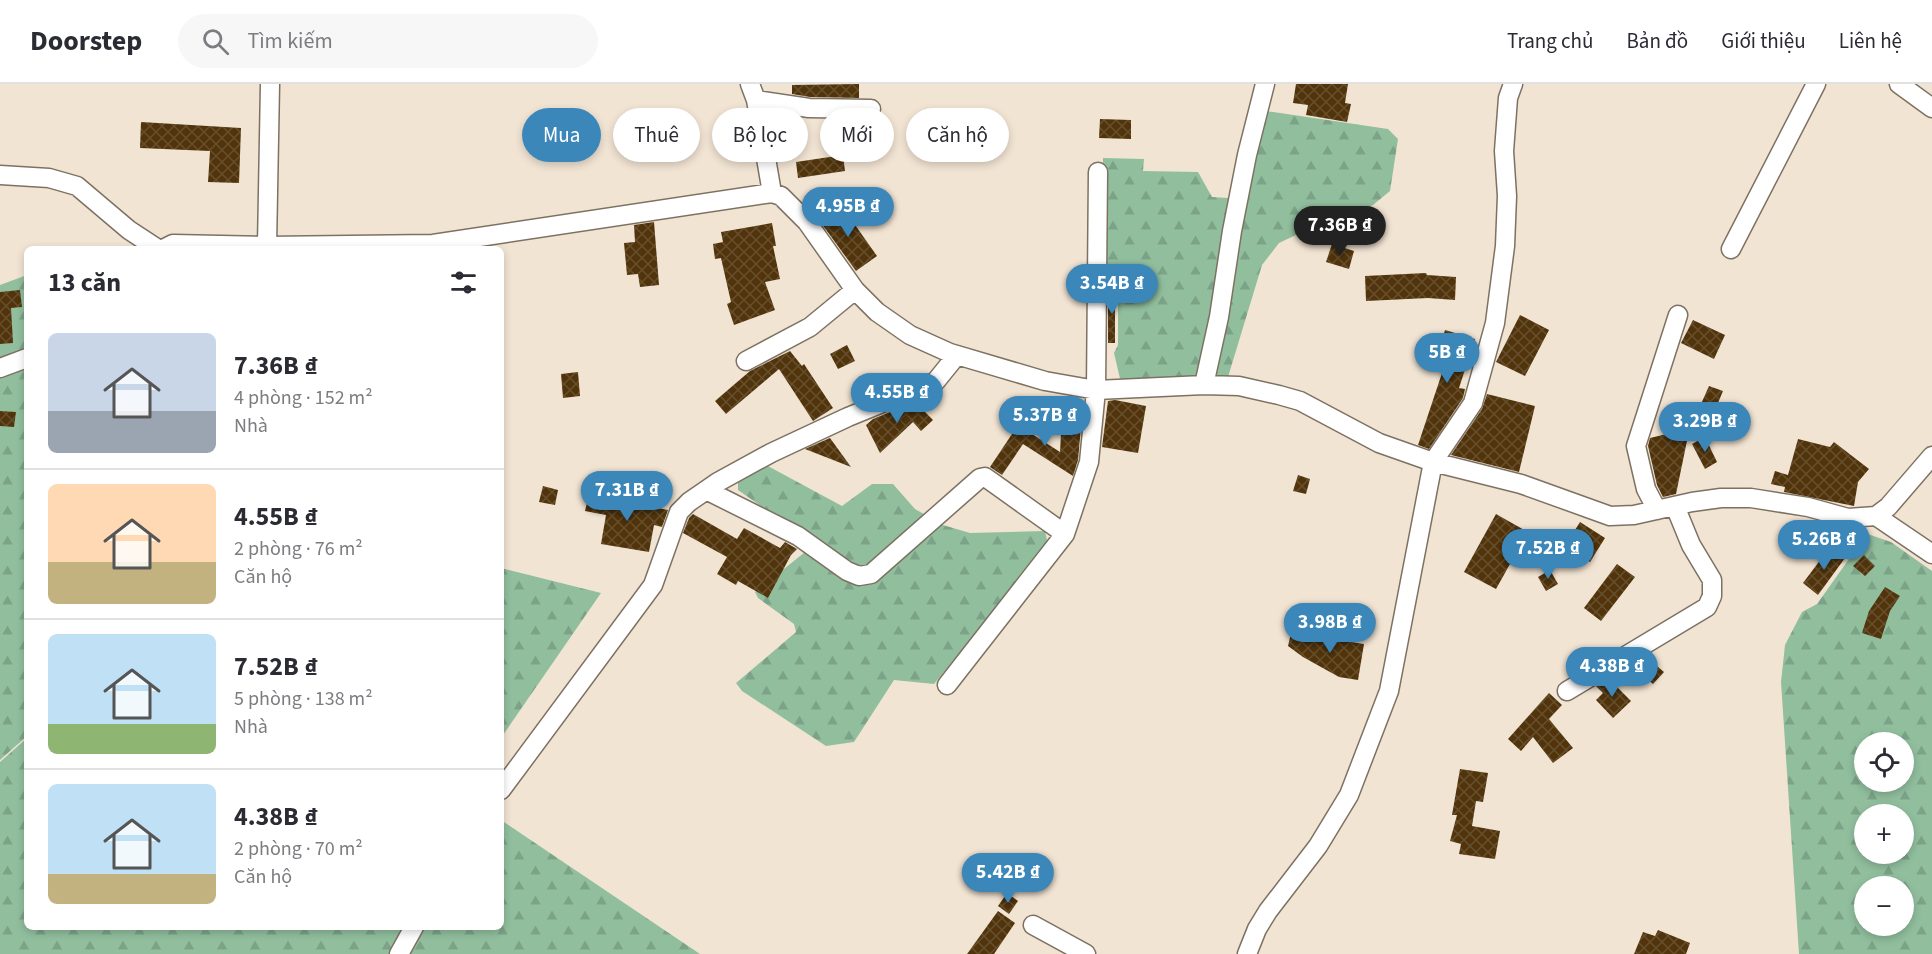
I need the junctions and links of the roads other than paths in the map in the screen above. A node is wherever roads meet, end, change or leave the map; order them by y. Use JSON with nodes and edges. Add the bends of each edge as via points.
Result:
{"nodes":[{"id":1,"x":270,"y":84,"type":"edge"},
{"id":2,"x":1265,"y":84,"type":"edge"},
{"id":3,"x":1513,"y":84,"type":"edge"},
{"id":4,"x":1816,"y":84,"type":"edge"},
{"id":5,"x":1899,"y":84,"type":"edge"},
{"id":6,"x":753,"y":92,"type":"edge"},
{"id":7,"x":820,"y":108,"type":"edge"},
{"id":8,"x":1932,"y":108,"type":"edge"},
{"id":9,"x":1098,"y":172,"type":"dead end"},
{"id":10,"x":0,"y":175,"type":"edge"},
{"id":11,"x":772,"y":193,"type":"junction"},
{"id":12,"x":153,"y":246,"type":"edge"},
{"id":13,"x":169,"y":246,"type":"edge"},
{"id":14,"x":267,"y":246,"type":"junction"},
{"id":15,"x":1731,"y":249,"type":"dead end"},
{"id":16,"x":855,"y":290,"type":"junction"},
{"id":17,"x":1678,"y":315,"type":"dead end"},
{"id":18,"x":957,"y":355,"type":"junction"},
{"id":19,"x":24,"y":359,"type":"edge"},
{"id":20,"x":746,"y":361,"type":"dead end"},
{"id":21,"x":2,"y":366,"type":"edge"},
{"id":22,"x":1204,"y":385,"type":"junction"},
{"id":23,"x":1096,"y":390,"type":"junction"},
{"id":24,"x":1932,"y":456,"type":"edge"},
{"id":25,"x":1433,"y":462,"type":"junction"},
{"id":26,"x":706,"y":490,"type":"junction"},
{"id":27,"x":1666,"y":508,"type":"junction"},
{"id":28,"x":1876,"y":516,"type":"junction"},
{"id":29,"x":1065,"y":534,"type":"junction"},
{"id":30,"x":1932,"y":554,"type":"edge"},
{"id":31,"x":947,"y":685,"type":"dead end"},
{"id":32,"x":1567,"y":691,"type":"dead end"},
{"id":33,"x":504,"y":786,"type":"edge"},
{"id":34,"x":1033,"y":925,"type":"dead end"},
{"id":35,"x":412,"y":930,"type":"edge"},
{"id":36,"x":399,"y":954,"type":"edge"},
{"id":37,"x":1086,"y":954,"type":"edge"},
{"id":38,"x":1247,"y":954,"type":"edge"}],
"edges":[{"from":1,"to":14,"type":"street"},
{"from":2,"to":22,"type":"street","via":[[1247,155],[1220,317]]},
{"from":3,"to":25,"type":"street","via":[[1508,98],[1504,151],[1505,246],[1495,323],[1473,403]]},
{"from":4,"to":15,"type":"street"},
{"from":5,"to":8,"type":"street"},
{"from":6,"to":7,"type":"street"},
{"from":6,"to":11,"type":"street"},
{"from":9,"to":23,"type":"street"},
{"from":10,"to":12,"type":"street","via":[[49,178],[77,186]]},
{"from":11,"to":14,"type":"street","via":[[433,244]]},
{"from":11,"to":16,"type":"street","via":[[781,196],[807,222]]},
{"from":13,"to":14,"type":"street"},
{"from":16,"to":18,"type":"street","via":[[877,312],[910,335]]},
{"from":16,"to":20,"type":"street","via":[[810,327]]},
{"from":17,"to":27,"type":"street","via":[[1636,446],[1646,489]]},
{"from":18,"to":23,"type":"street","via":[[1045,381]]},
{"from":18,"to":26,"type":"street","via":[[936,381],[771,453]]},
{"from":19,"to":21,"type":"street"},
{"from":22,"to":23,"type":"street"},
{"from":22,"to":25,"type":"street","via":[[1239,387],[1300,401],[1379,443]]},
{"from":23,"to":29,"type":"street","via":[[1089,462]]},
{"from":24,"to":28,"type":"street"},
{"from":25,"to":27,"type":"street","via":[[1521,484],[1610,516]]},
{"from":25,"to":38,"type":"street","via":[[1389,691],[1370,744],[1349,795],[1318,846],[1268,911]]},
{"from":26,"to":29,"type":"street","via":[[798,536],[859,576],[871,574],[980,478],[985,477]]},
{"from":26,"to":33,"type":"street","via":[[678,512],[653,585]]},
{"from":27,"to":28,"type":"street","via":[[1721,498],[1751,498],[1848,518]]},
{"from":27,"to":32,"type":"street","via":[[1712,580],[1707,608]]},
{"from":28,"to":30,"type":"street"},
{"from":29,"to":31,"type":"street"},
{"from":34,"to":37,"type":"street"},
{"from":35,"to":36,"type":"street"}]}
